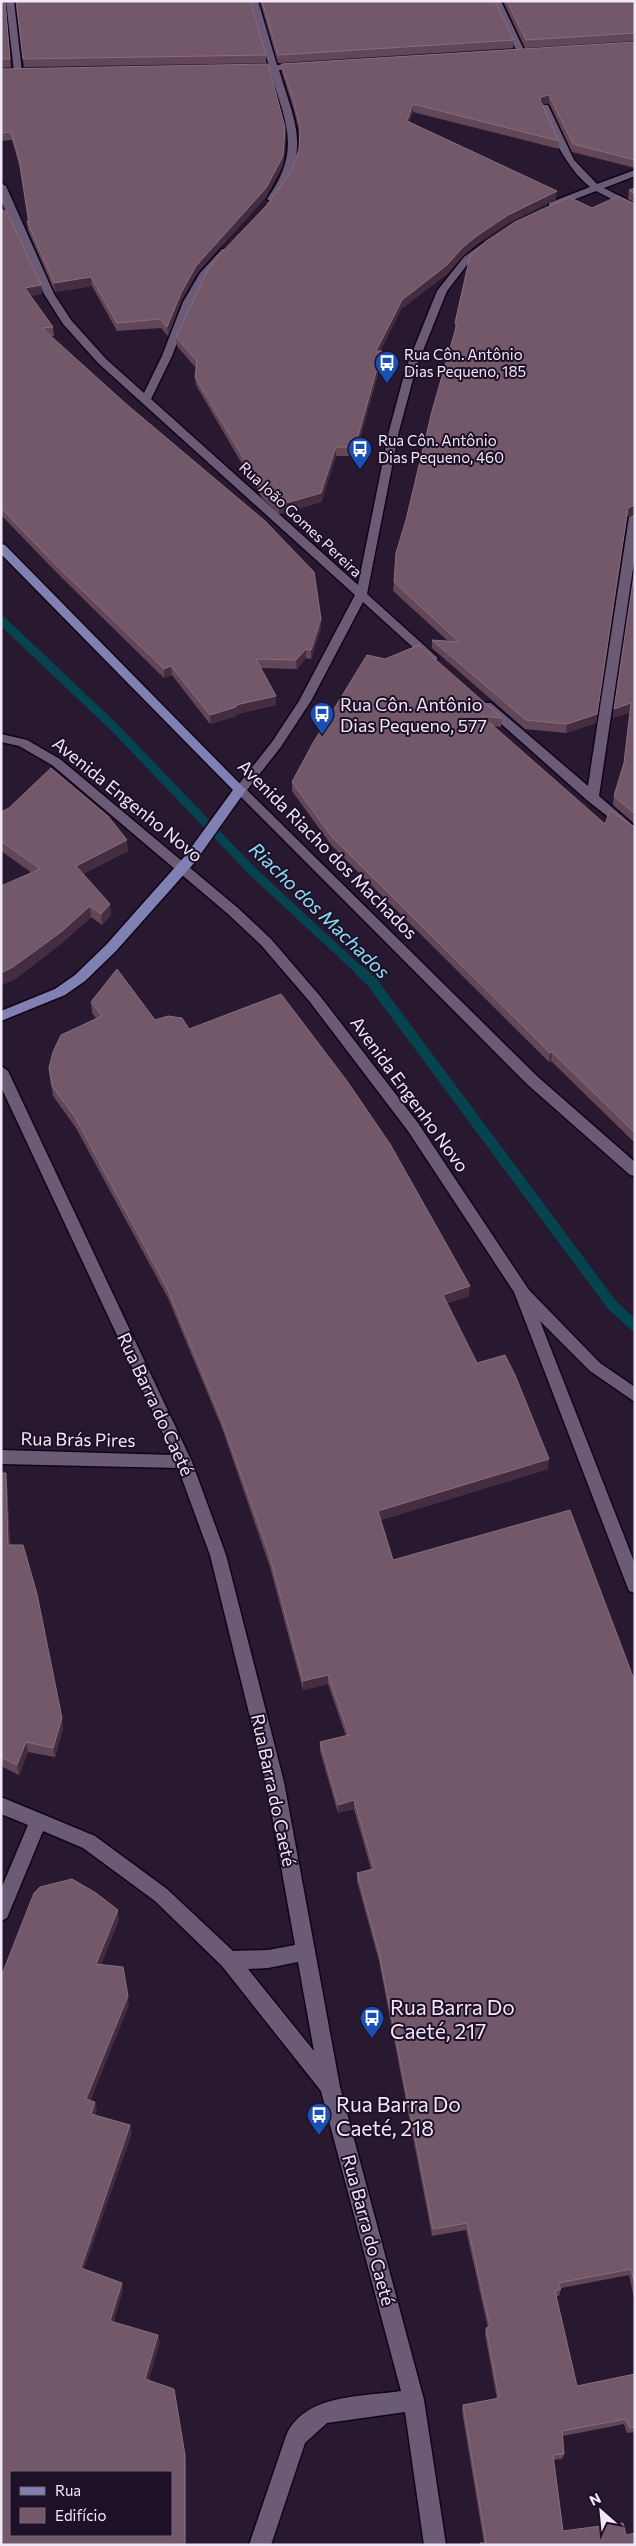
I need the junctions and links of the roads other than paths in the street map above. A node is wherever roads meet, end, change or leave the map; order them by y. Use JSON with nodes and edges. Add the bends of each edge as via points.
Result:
{"nodes":[{"id":1,"x":10,"y":1,"type":"edge"},
{"id":2,"x":254,"y":1,"type":"edge"},
{"id":3,"x":498,"y":1,"type":"edge"},
{"id":4,"x":512,"y":53,"type":"edge"},
{"id":5,"x":311,"y":66,"type":"edge"},
{"id":6,"x":274,"y":68,"type":"junction"},
{"id":7,"x":240,"y":69,"type":"edge"},
{"id":8,"x":18,"y":72,"type":"edge"},
{"id":9,"x":545,"y":107,"type":"edge"},
{"id":10,"x":635,"y":173,"type":"edge"},
{"id":11,"x":1,"y":186,"type":"edge"},
{"id":12,"x":595,"y":187,"type":"junction"},
{"id":13,"x":265,"y":208,"type":"edge"},
{"id":14,"x":545,"y":208,"type":"edge"},
{"id":15,"x":635,"y":208,"type":"edge"},
{"id":16,"x":496,"y":238,"type":"edge"},
{"id":17,"x":230,"y":246,"type":"edge"},
{"id":18,"x":146,"y":399,"type":"junction"},
{"id":19,"x":635,"y":517,"type":"edge"},
{"id":20,"x":1,"y":547,"type":"edge"},
{"id":21,"x":361,"y":596,"type":"junction"},
{"id":22,"x":438,"y":664,"type":"edge"},
{"id":23,"x":475,"y":696,"type":"edge"},
{"id":24,"x":3,"y":738,"type":"edge"},
{"id":25,"x":240,"y":790,"type":"junction"},
{"id":26,"x":592,"y":798,"type":"junction"},
{"id":27,"x":635,"y":834,"type":"edge"},
{"id":28,"x":186,"y":863,"type":"junction"},
{"id":29,"x":1,"y":1016,"type":"edge"},
{"id":30,"x":1,"y":1071,"type":"edge"},
{"id":31,"x":635,"y":1171,"type":"edge"},
{"id":32,"x":521,"y":1290,"type":"junction"},
{"id":33,"x":635,"y":1396,"type":"edge"},
{"id":34,"x":1,"y":1458,"type":"edge"},
{"id":35,"x":184,"y":1462,"type":"junction"},
{"id":36,"x":635,"y":1586,"type":"edge"},
{"id":37,"x":1,"y":1805,"type":"edge"},
{"id":38,"x":39,"y":1820,"type":"junction"},
{"id":39,"x":1,"y":1912,"type":"edge"},
{"id":40,"x":306,"y":1952,"type":"junction"},
{"id":41,"x":229,"y":1960,"type":"junction"},
{"id":42,"x":330,"y":2087,"type":"junction"},
{"id":43,"x":414,"y":2400,"type":"junction"},
{"id":44,"x":260,"y":2545,"type":"edge"},
{"id":45,"x":435,"y":2545,"type":"edge"}],
"edges":[{"from":1,"to":8,"type":"street"},
{"from":2,"to":6,"type":"street"},
{"from":3,"to":4,"type":"street","via":[[526,52]]},
{"from":5,"to":6,"type":"street"},
{"from":6,"to":7,"type":"street"},
{"from":6,"to":13,"type":"street","via":[[294,136],[291,162],[282,185]]},
{"from":9,"to":12,"type":"street","via":[[572,164]]},
{"from":10,"to":12,"type":"street"},
{"from":11,"to":18,"type":"street","name":"Rua João Gomes Pereira","via":[[49,294],[67,322],[102,361]]},
{"from":12,"to":14,"type":"street"},
{"from":12,"to":15,"type":"street"},
{"from":16,"to":21,"type":"street","via":[[467,259],[442,290],[423,336],[394,431]]},
{"from":17,"to":18,"type":"street","via":[[203,275],[188,302]]},
{"from":18,"to":21,"type":"street","name":"Rua João Gomes Pereira"},
{"from":19,"to":26,"type":"street"},
{"from":20,"to":25,"type":"main road","name":"Avenida Riacho dos Machados"},
{"from":21,"to":22,"type":"street","name":"Rua João Gomes Pereira"},
{"from":21,"to":25,"type":"street","via":[[305,701],[276,745]]},
{"from":23,"to":26,"type":"street"},
{"from":24,"to":28,"type":"street","name":"Avenida Engenho Novo","via":[[23,744],[56,762]]},
{"from":25,"to":28,"type":"main road"},
{"from":25,"to":31,"type":"street","name":"Avenida Riacho dos Machados","via":[[533,1081]]},
{"from":26,"to":27,"type":"street"},
{"from":28,"to":29,"type":"main road","via":[[80,978],[60,992]]},
{"from":28,"to":32,"type":"street","name":"Avenida Engenho Novo","via":[[266,942],[315,998],[413,1127]]},
{"from":30,"to":35,"type":"street","name":"Rua Barra do Caeté"},
{"from":32,"to":33,"type":"street","via":[[595,1367]]},
{"from":32,"to":36,"type":"street","name":"Avenida Engenho Novo"},
{"from":34,"to":35,"type":"street","name":"Rua Brás Pires"},
{"from":35,"to":40,"type":"street","name":"Rua Barra do Caeté","via":[[218,1555],[275,1782]]},
{"from":37,"to":38,"type":"street"},
{"from":38,"to":39,"type":"street"},
{"from":38,"to":41,"type":"street","via":[[89,1842],[161,1895]]},
{"from":40,"to":41,"type":"street","via":[[268,1959]]},
{"from":40,"to":42,"type":"street","name":"Rua Barra do Caeté"},
{"from":41,"to":42,"type":"street"},
{"from":42,"to":43,"type":"street","name":"Rua Barra do Caeté"},
{"from":43,"to":44,"type":"street","via":[[323,2413],[310,2421],[297,2436]]},
{"from":43,"to":45,"type":"street","name":"Rua Barra do Caeté"}]}
